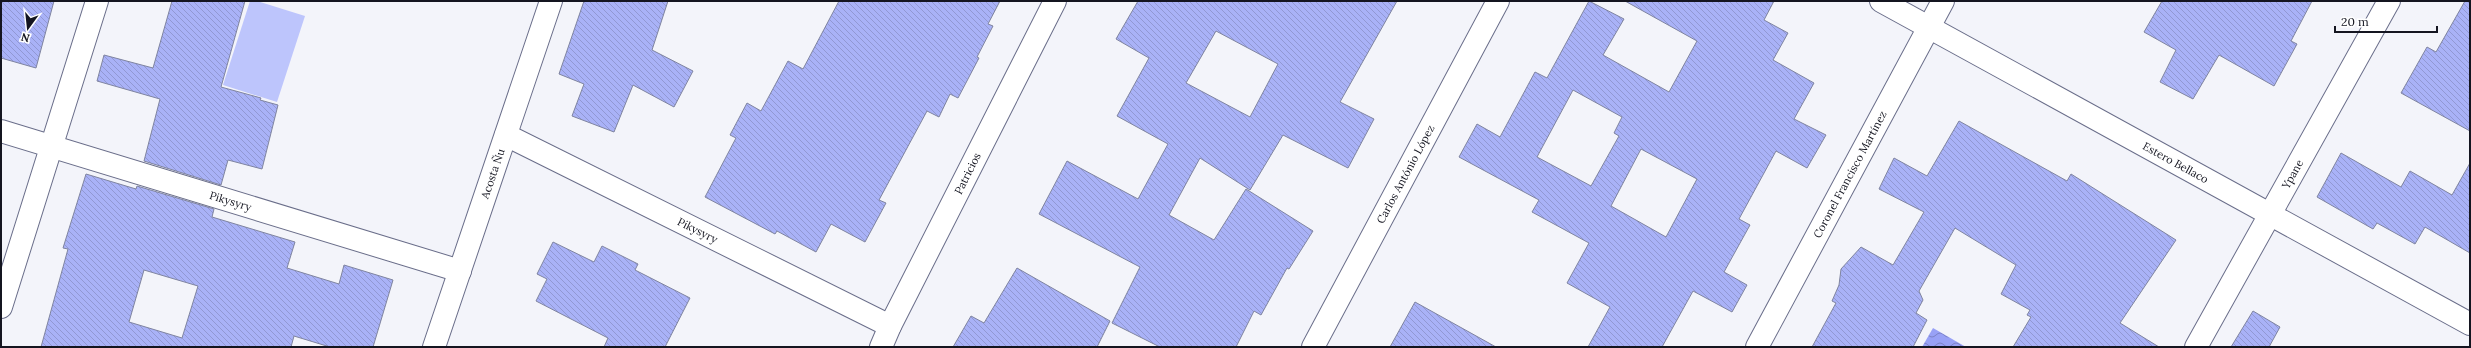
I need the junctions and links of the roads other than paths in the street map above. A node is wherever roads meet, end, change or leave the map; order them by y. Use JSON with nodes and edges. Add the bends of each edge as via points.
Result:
{"nodes":[{"id":1,"x":96,"y":1,"type":"edge"},
{"id":2,"x":551,"y":1,"type":"edge"},
{"id":3,"x":1055,"y":1,"type":"edge"},
{"id":4,"x":1498,"y":1,"type":"edge"},
{"id":5,"x":1881,"y":1,"type":"edge"},
{"id":6,"x":1943,"y":1,"type":"edge"},
{"id":7,"x":2389,"y":1,"type":"edge"},
{"id":8,"x":1928,"y":27,"type":"junction"},
{"id":9,"x":1,"y":131,"type":"edge"},
{"id":10,"x":506,"y":135,"type":"junction"},
{"id":11,"x":52,"y":145,"type":"junction"},
{"id":12,"x":2270,"y":214,"type":"junction"},
{"id":13,"x":460,"y":271,"type":"junction"},
{"id":14,"x":1,"y":307,"type":"edge"},
{"id":15,"x":2470,"y":324,"type":"edge"},
{"id":16,"x":890,"y":326,"type":"junction"},
{"id":17,"x":434,"y":347,"type":"edge"},
{"id":18,"x":881,"y":347,"type":"edge"},
{"id":19,"x":1312,"y":347,"type":"edge"},
{"id":20,"x":1757,"y":347,"type":"edge"},
{"id":21,"x":2196,"y":347,"type":"edge"}],
"edges":[{"from":1,"to":11,"type":"street"},
{"from":2,"to":10,"type":"street","name":"Acosta Ñu"},
{"from":3,"to":16,"type":"street","name":"Patricios"},
{"from":4,"to":19,"type":"street","name":"Carlos António López"},
{"from":5,"to":8,"type":"street","name":"Estero Bellaco"},
{"from":6,"to":8,"type":"street","name":"Coronel Francisco Martínez"},
{"from":7,"to":12,"type":"street","name":"Ypane"},
{"from":8,"to":12,"type":"street","name":"Estero Bellaco"},
{"from":8,"to":20,"type":"street","name":"Coronel Francisco Martínez"},
{"from":9,"to":11,"type":"street","name":"Pikysyry"},
{"from":10,"to":13,"type":"street","name":"Acosta Ñu"},
{"from":10,"to":16,"type":"street","name":"Pikysyry"},
{"from":11,"to":13,"type":"street","name":"Pikysyry"},
{"from":11,"to":14,"type":"street"},
{"from":12,"to":15,"type":"street","name":"Estero Bellaco"},
{"from":12,"to":21,"type":"street","name":"Ypane"},
{"from":13,"to":17,"type":"street","name":"Acosta Ñu"},
{"from":16,"to":18,"type":"street","name":"Patricios"}]}
